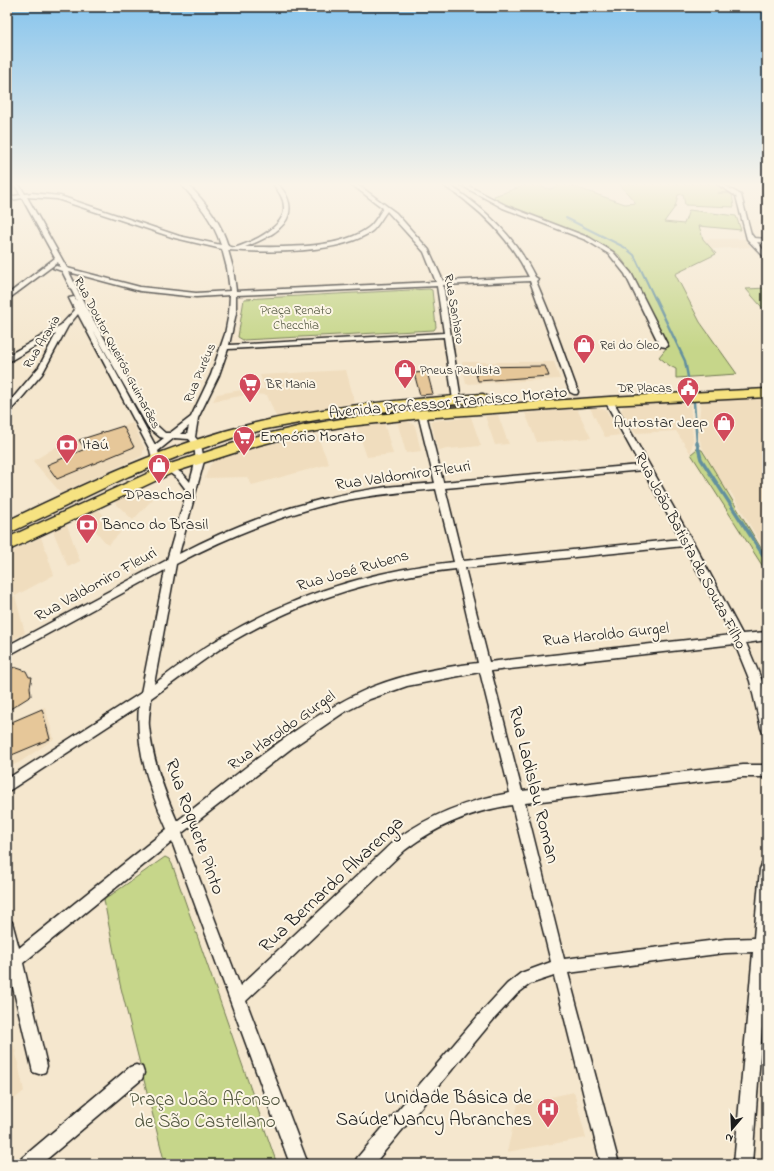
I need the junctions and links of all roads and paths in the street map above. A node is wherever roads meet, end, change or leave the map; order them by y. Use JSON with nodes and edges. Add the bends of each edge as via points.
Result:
{"nodes":[{"id":1,"x":43,"y":239,"type":"edge"},
{"id":2,"x":187,"y":239,"type":"edge"},
{"id":3,"x":222,"y":239,"type":"edge"},
{"id":4,"x":260,"y":239,"type":"edge"},
{"id":5,"x":351,"y":239,"type":"edge"},
{"id":6,"x":417,"y":239,"type":"edge"},
{"id":7,"x":508,"y":239,"type":"edge"},
{"id":8,"x":587,"y":239,"type":"edge"},
{"id":9,"x":750,"y":239,"type":"joint"},
{"id":10,"x":767,"y":240,"type":"edge"},
{"id":11,"x":224,"y":245,"type":"junction"},
{"id":12,"x":240,"y":248,"type":"junction"},
{"id":13,"x":767,"y":258,"type":"edge"},
{"id":14,"x":55,"y":260,"type":"junction"},
{"id":15,"x":56,"y":268,"type":"junction"},
{"id":16,"x":64,"y":268,"type":"junction"},
{"id":17,"x":87,"y":274,"type":"junction"},
{"id":18,"x":535,"y":279,"type":"junction"},
{"id":19,"x":66,"y":280,"type":"junction"},
{"id":20,"x":440,"y":283,"type":"junction"},
{"id":21,"x":234,"y":294,"type":"junction"},
{"id":22,"x":7,"y":298,"type":"edge"},
{"id":23,"x":81,"y":312,"type":"junction"},
{"id":24,"x":65,"y":326,"type":"junction"},
{"id":25,"x":447,"y":335,"type":"junction"},
{"id":26,"x":664,"y":346,"type":"dead end"},
{"id":27,"x":226,"y":347,"type":"junction"},
{"id":28,"x":7,"y":359,"type":"edge"},
{"id":29,"x":767,"y":382,"type":"edge"},
{"id":30,"x":574,"y":392,"type":"junction"},
{"id":31,"x":767,"y":393,"type":"edge"},
{"id":32,"x":457,"y":400,"type":"junction"},
{"id":33,"x":609,"y":400,"type":"junction"},
{"id":34,"x":7,"y":410,"type":"edge"},
{"id":35,"x":422,"y":414,"type":"junction"},
{"id":36,"x":194,"y":418,"type":"junction"},
{"id":37,"x":172,"y":437,"type":"junction"},
{"id":38,"x":196,"y":446,"type":"junction"},
{"id":39,"x":155,"y":455,"type":"junction"},
{"id":40,"x":646,"y":467,"type":"junction"},
{"id":41,"x":169,"y":469,"type":"junction"},
{"id":42,"x":438,"y":485,"type":"junction"},
{"id":43,"x":192,"y":491,"type":"junction"},
{"id":44,"x":7,"y":528,"type":"edge"},
{"id":45,"x":688,"y":542,"type":"junction"},
{"id":46,"x":7,"y":545,"type":"edge"},
{"id":47,"x":172,"y":561,"type":"junction"},
{"id":48,"x":458,"y":565,"type":"junction"},
{"id":49,"x":767,"y":636,"type":"edge"},
{"id":50,"x":739,"y":638,"type":"junction"},
{"id":51,"x":7,"y":651,"type":"edge"},
{"id":52,"x":484,"y":666,"type":"junction"},
{"id":53,"x":146,"y":696,"type":"junction"},
{"id":54,"x":767,"y":728,"type":"edge"},
{"id":55,"x":767,"y":771,"type":"edge"},
{"id":56,"x":7,"y":786,"type":"edge"},
{"id":57,"x":517,"y":798,"type":"junction"},
{"id":58,"x":175,"y":831,"type":"junction"},
{"id":59,"x":767,"y":869,"type":"edge"},
{"id":60,"x":7,"y":927,"type":"edge"},
{"id":61,"x":762,"y":945,"type":"junction"},
{"id":62,"x":14,"y":961,"type":"junction"},
{"id":63,"x":559,"y":967,"type":"junction"},
{"id":64,"x":238,"y":998,"type":"junction"},
{"id":65,"x":39,"y":1066,"type":"dead end"},
{"id":66,"x":136,"y":1073,"type":"dead end"},
{"id":67,"x":28,"y":1164,"type":"edge"},
{"id":68,"x":299,"y":1164,"type":"edge"},
{"id":69,"x":363,"y":1164,"type":"edge"},
{"id":70,"x":610,"y":1164,"type":"edge"},
{"id":71,"x":743,"y":1164,"type":"edge"}],
"edges":[{"from":1,"to":14,"type":"street","name":"Rua Doutor Queirós Guimarães"},
{"from":2,"to":11,"type":"street"},
{"from":3,"to":11,"type":"street","name":"Rua Puréus"},
{"from":4,"to":12,"type":"street"},
{"from":5,"to":12,"type":"street","via":[[306,248]]},
{"from":6,"to":20,"type":"street","name":"Rua Sanharo","via":[[427,251]]},
{"from":7,"to":18,"type":"street"},
{"from":8,"to":26,"type":"street","via":[[611,253],[628,273]]},
{"from":9,"to":10,"type":"street"},
{"from":9,"to":13,"type":"street"},
{"from":11,"to":12,"type":"street"},
{"from":11,"to":21,"type":"street","name":"Rua Puréus","via":[[231,264]]},
{"from":14,"to":15,"type":"street","name":"Rua Doutor Queirós Guimarães"},
{"from":14,"to":16,"type":"street","name":"Rua Doutor Queirós Guimarães"},
{"from":14,"to":22,"type":"street"},
{"from":15,"to":16,"type":"street"},
{"from":15,"to":19,"type":"street","name":"Rua Doutor Queirós Guimarães"},
{"from":16,"to":17,"type":"street"},
{"from":16,"to":19,"type":"street","name":"Rua Doutor Queirós Guimarães"},
{"from":17,"to":19,"type":"street"},
{"from":17,"to":21,"type":"street","via":[[114,282],[185,295]]},
{"from":18,"to":20,"type":"street"},
{"from":18,"to":30,"type":"street"},
{"from":19,"to":23,"type":"street","name":"Rua Doutor Queirós Guimarães"},
{"from":20,"to":21,"type":"street"},
{"from":20,"to":25,"type":"street","name":"Rua Sanharo"},
{"from":21,"to":27,"type":"street","name":"Rua Puréus","via":[[233,315]]},
{"from":23,"to":24,"type":"street","name":"Rua Araxia"},
{"from":23,"to":37,"type":"street","name":"Rua Doutor Queirós Guimarães","via":[[151,426],[157,432]]},
{"from":23,"to":39,"type":"street","name":"Rua Doutor Queirós Guimarães"},
{"from":24,"to":28,"type":"street"},
{"from":24,"to":34,"type":"street","name":"Rua Araxia","via":[[43,367]]},
{"from":25,"to":27,"type":"street"},
{"from":25,"to":32,"type":"street","name":"Rua Sanharo"},
{"from":27,"to":36,"type":"street","name":"Rua Puréus","via":[[217,372]]},
{"from":29,"to":30,"type":"highway","name":"Avenida Professor Francisco Morato"},
{"from":30,"to":32,"type":"highway","name":"Avenida Professor Francisco Morato"},
{"from":31,"to":33,"type":"highway","name":"Avenida Professor Francisco Morato"},
{"from":32,"to":38,"type":"highway","name":"Avenida Professor Francisco Morato","via":[[330,413],[270,424]]},
{"from":33,"to":35,"type":"highway","name":"Avenida Professor Francisco Morato"},
{"from":33,"to":40,"type":"street","name":"Rua João Batista de Souza Filho"},
{"from":35,"to":38,"type":"highway","name":"Avenida Professor Francisco Morato","via":[[349,422],[255,441]]},
{"from":35,"to":42,"type":"street","name":"Rua Ladislau Roman"},
{"from":36,"to":37,"type":"street","name":"Rua Puréus"},
{"from":36,"to":38,"type":"street","name":"Rua Puréus"},
{"from":37,"to":38,"type":"street","name":"Rua Doutor Queirós Guimarães"},
{"from":37,"to":39,"type":"street","name":"Rua Puréus"},
{"from":38,"to":39,"type":"highway","name":"Avenida Professor Francisco Morato"},
{"from":38,"to":41,"type":"highway","name":"Avenida Professor Francisco Morato"},
{"from":38,"to":43,"type":"street","name":"Rua Roquete Pinto","via":[[199,470]]},
{"from":39,"to":41,"type":"street"},
{"from":39,"to":44,"type":"highway","name":"Avenida Professor Francisco Morato"},
{"from":40,"to":42,"type":"street","name":"Rua Valdomiro Fleuri"},
{"from":40,"to":45,"type":"street","name":"Rua João Batista de Souza Filho"},
{"from":41,"to":43,"type":"street","via":[[187,482]]},
{"from":41,"to":46,"type":"highway","name":"Avenida Professor Francisco Morato"},
{"from":42,"to":47,"type":"street","name":"Rua Valdomiro Fleuri","via":[[362,494],[299,509],[249,526]]},
{"from":42,"to":48,"type":"street","name":"Rua Ladislau Roman"},
{"from":43,"to":47,"type":"street","name":"Rua Roquete Pinto"},
{"from":45,"to":48,"type":"street","name":"Rua José Rubens"},
{"from":45,"to":50,"type":"street","name":"Rua João Batista de Souza Filho"},
{"from":47,"to":51,"type":"street","name":"Rua Valdomiro Fleuri"},
{"from":47,"to":53,"type":"street","name":"Rua Roquete Pinto"},
{"from":48,"to":52,"type":"street","name":"Rua Ladislau Roman"},
{"from":48,"to":53,"type":"street","name":"Rua José Rubens","via":[[391,574],[306,599],[244,630],[202,655]]},
{"from":49,"to":50,"type":"street","name":"Rua Haroldo Gurgel"},
{"from":50,"to":52,"type":"street","name":"Rua Haroldo Gurgel"},
{"from":50,"to":54,"type":"street","name":"Rua João Batista de Souza Filho","via":[[756,680]]},
{"from":52,"to":57,"type":"street","name":"Rua Ladislau Roman"},
{"from":52,"to":58,"type":"street","name":"Rua Haroldo Gurgel","via":[[407,681],[366,695],[339,709],[289,743]]},
{"from":53,"to":56,"type":"street","name":"Rua José Rubens"},
{"from":53,"to":58,"type":"street","name":"Rua Roquete Pinto","via":[[143,725],[149,762]]},
{"from":55,"to":57,"type":"street","name":"Rua Bernardo Alvarenga","via":[[736,772]]},
{"from":57,"to":63,"type":"street","name":"Rua Ladislau Roman"},
{"from":57,"to":64,"type":"street","name":"Rua Bernardo Alvarenga","via":[[454,812],[418,831],[357,884]]},
{"from":58,"to":62,"type":"street","name":"Rua Haroldo Gurgel"},
{"from":58,"to":64,"type":"street","name":"Rua Roquete Pinto"},
{"from":59,"to":61,"type":"street"},
{"from":60,"to":62,"type":"street"},
{"from":61,"to":63,"type":"street","via":[[724,946]]},
{"from":61,"to":71,"type":"street"},
{"from":62,"to":65,"type":"street"},
{"from":63,"to":69,"type":"street","via":[[526,978],[512,989]]},
{"from":63,"to":70,"type":"street","name":"Rua Ladislau Roman"},
{"from":64,"to":68,"type":"street","name":"Rua Roquete Pinto"},
{"from":66,"to":67,"type":"street"}]}
